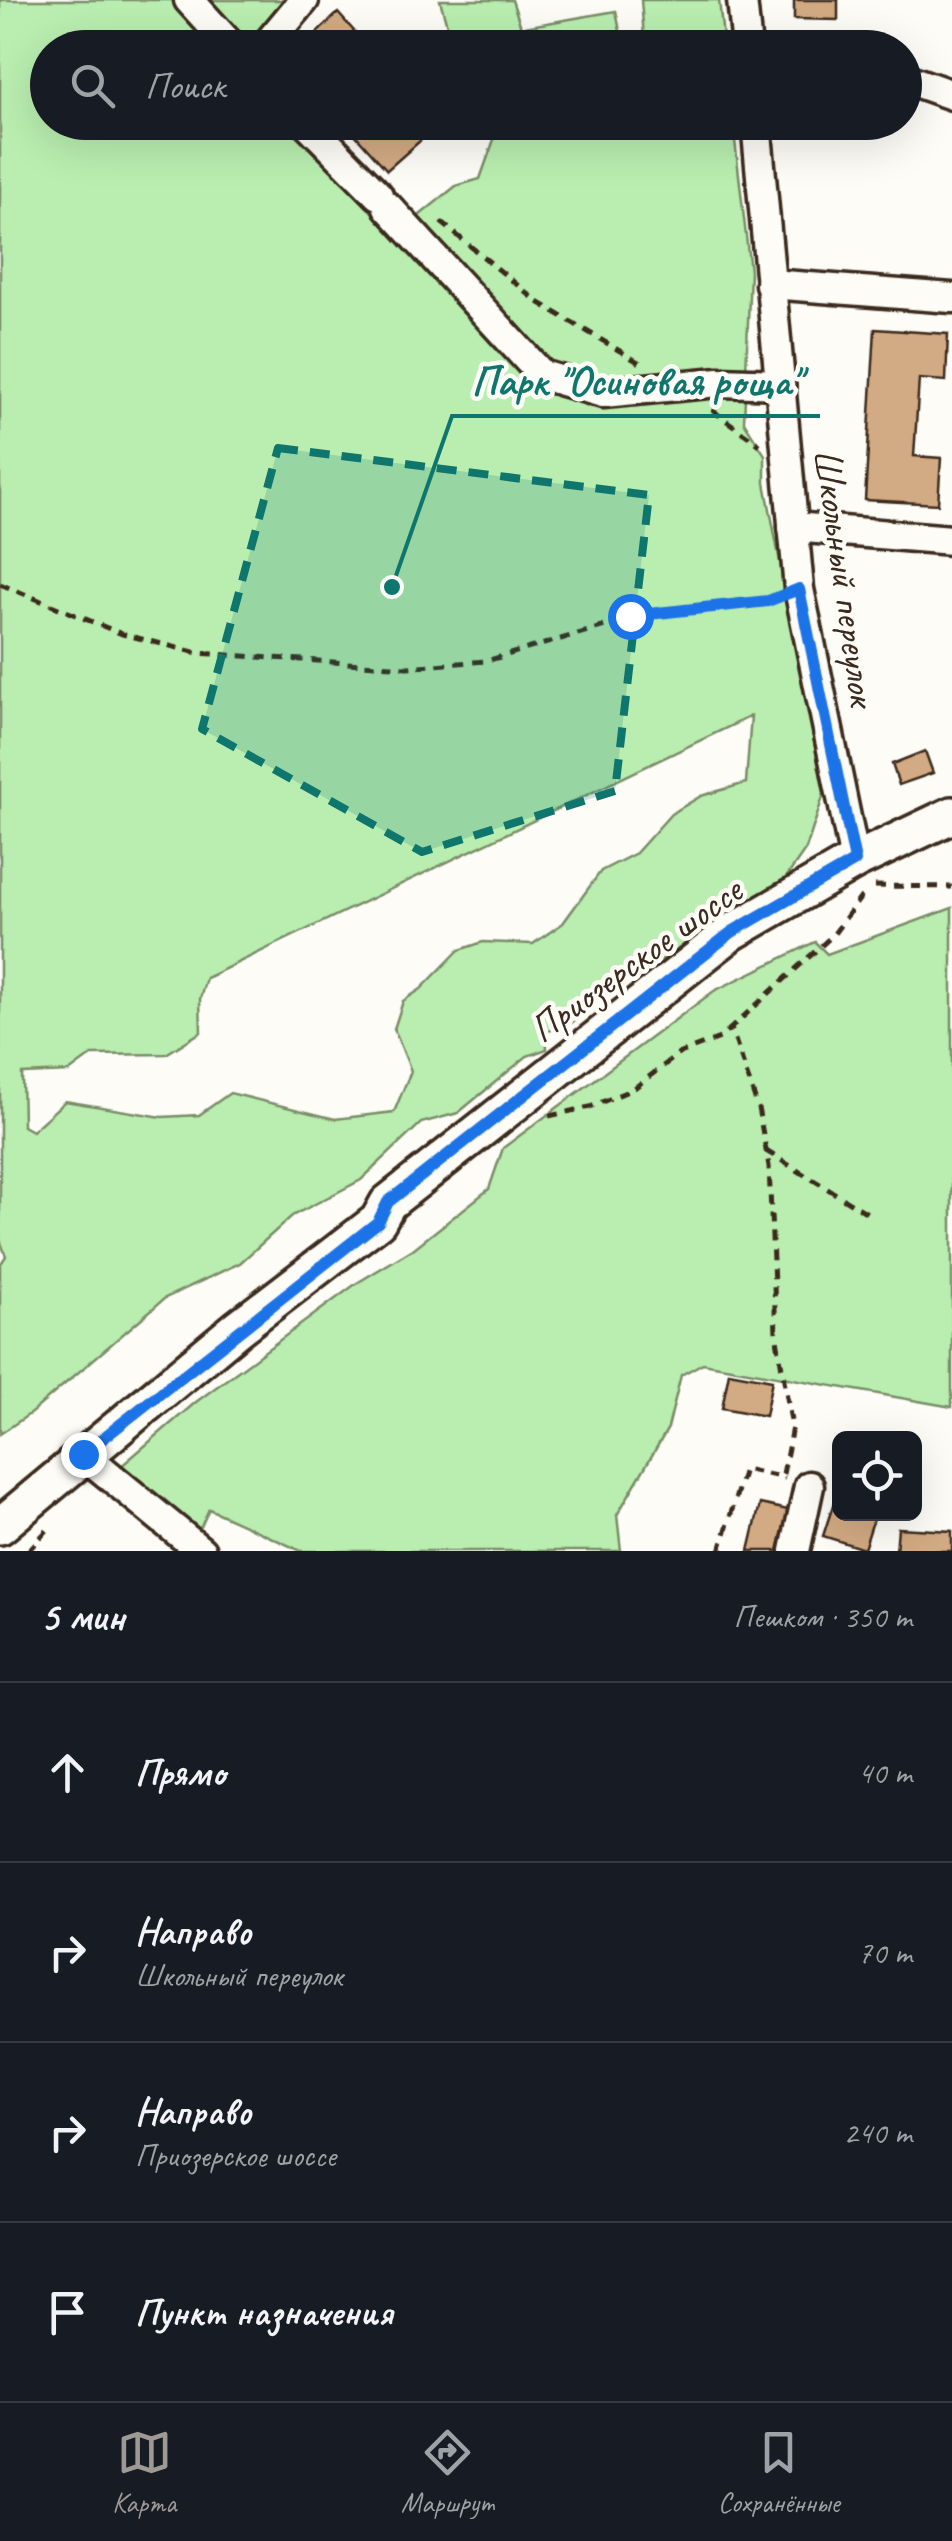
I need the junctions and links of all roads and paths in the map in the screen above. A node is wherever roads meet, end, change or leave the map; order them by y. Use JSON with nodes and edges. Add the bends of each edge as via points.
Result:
{"nodes":[{"id":1,"x":189,"y":0,"type":"edge"},
{"id":2,"x":304,"y":0,"type":"edge"},
{"id":3,"x":742,"y":0,"type":"edge"},
{"id":4,"x":216,"y":30,"type":"edge"},
{"id":5,"x":279,"y":30,"type":"edge"},
{"id":6,"x":745,"y":30,"type":"edge"},
{"id":7,"x":922,"y":84,"type":"edge"},
{"id":8,"x":952,"y":95,"type":"edge"},
{"id":9,"x":324,"y":140,"type":"edge"},
{"id":10,"x":758,"y":140,"type":"edge"},
{"id":11,"x":437,"y":219,"type":"dead end"},
{"id":12,"x":770,"y":284,"type":"junction"},
{"id":13,"x":952,"y":298,"type":"edge"},
{"id":14,"x":780,"y":384,"type":"junction"},
{"id":15,"x":675,"y":386,"type":"junction"},
{"id":16,"x":788,"y":466,"type":"junction"},
{"id":17,"x":793,"y":527,"type":"junction"},
{"id":18,"x":952,"y":540,"type":"edge"},
{"id":19,"x":0,"y":584,"type":"edge"},
{"id":20,"x":799,"y":589,"type":"junction"},
{"id":21,"x":952,"y":815,"type":"edge"},
{"id":22,"x":855,"y":861,"type":"junction"},
{"id":23,"x":952,"y":887,"type":"edge"},
{"id":24,"x":732,"y":1028,"type":"junction"},
{"id":25,"x":531,"y":1120,"type":"dead end"},
{"id":26,"x":766,"y":1151,"type":"junction"},
{"id":27,"x":388,"y":1202,"type":"junction"},
{"id":28,"x":872,"y":1216,"type":"dead end"},
{"id":29,"x":83,"y":1454,"type":"junction"},
{"id":30,"x":809,"y":1486,"type":"dead end"},
{"id":31,"x":0,"y":1500,"type":"edge"},
{"id":32,"x":0,"y":1526,"type":"edge"},
{"id":33,"x":201,"y":1551,"type":"edge"},
{"id":34,"x":720,"y":1551,"type":"edge"},
{"id":35,"x":795,"y":1551,"type":"edge"}],
"edges":[{"from":1,"to":4,"type":"street"},
{"from":2,"to":5,"type":"street"},
{"from":3,"to":6,"type":"street"},
{"from":7,"to":8,"type":"street"},
{"from":9,"to":15,"type":"street","via":[[542,374],[603,392]]},
{"from":10,"to":12,"type":"street","name":"Школьный переулок"},
{"from":11,"to":15,"type":"path","via":[[538,302]]},
{"from":12,"to":13,"type":"street"},
{"from":12,"to":14,"type":"street","name":"Школьный переулок"},
{"from":14,"to":15,"type":"street"},
{"from":14,"to":16,"type":"street","name":"Школьный переулок"},
{"from":15,"to":16,"type":"path"},
{"from":16,"to":17,"type":"street","name":"Школьный переулок"},
{"from":17,"to":18,"type":"street"},
{"from":17,"to":20,"type":"street","name":"Школьный переулок"},
{"from":19,"to":20,"type":"path","via":[[122,634],[198,652],[407,667],[486,660],[630,616],[768,601]]},
{"from":20,"to":22,"type":"street","name":"Школьный переулок"},
{"from":21,"to":22,"type":"main road","name":"Приозерское шоссе"},
{"from":22,"to":27,"type":"main road","name":"Приозерское шоссе","via":[[732,932]]},
{"from":23,"to":24,"type":"path","via":[[868,886],[833,934]]},
{"from":24,"to":25,"type":"path","via":[[680,1052],[633,1088]]},
{"from":24,"to":26,"type":"path"},
{"from":26,"to":28,"type":"path"},
{"from":26,"to":34,"type":"path","via":[[776,1333],[792,1427],[782,1477],[744,1469]]},
{"from":27,"to":29,"type":"main road","name":"Приозерское шоссе","via":[[378,1222]]},
{"from":27,"to":31,"type":"main road","name":"Приозерское шоссе","via":[[364,1209],[221,1315]]},
{"from":29,"to":32,"type":"main road","name":"Приозерское шоссе"},
{"from":29,"to":33,"type":"street"},
{"from":30,"to":35,"type":"street"}]}
